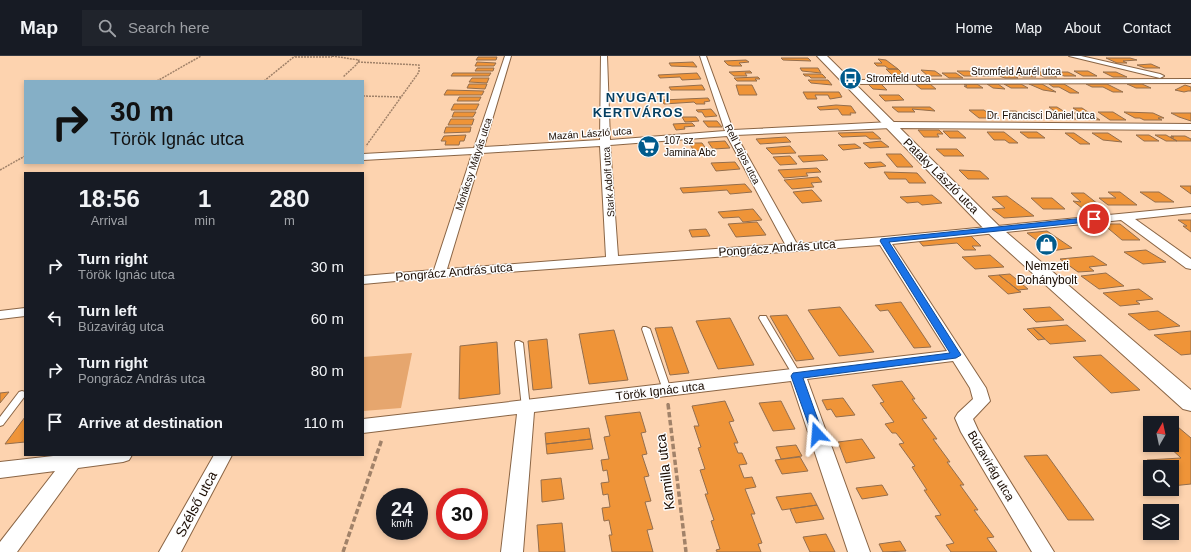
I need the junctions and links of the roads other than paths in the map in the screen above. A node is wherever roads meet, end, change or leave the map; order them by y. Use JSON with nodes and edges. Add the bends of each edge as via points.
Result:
{"nodes":[{"id":1,"x":508,"y":56,"type":"edge"},
{"id":2,"x":604,"y":56,"type":"edge"},
{"id":3,"x":703,"y":56,"type":"edge"},
{"id":4,"x":822,"y":56,"type":"edge"},
{"id":5,"x":1072,"y":56,"type":"edge"},
{"id":6,"x":848,"y":82,"type":"junction"},
{"id":7,"x":1189,"y":82,"type":"edge"},
{"id":8,"x":891,"y":125,"type":"junction"},
{"id":9,"x":1191,"y":126,"type":"edge"},
{"id":10,"x":730,"y":134,"type":"junction"},
{"id":11,"x":605,"y":143,"type":"junction"},
{"id":12,"x":477,"y":151,"type":"junction"},
{"id":13,"x":364,"y":157,"type":"edge"},
{"id":14,"x":1191,"y":210,"type":"edge"},
{"id":15,"x":1124,"y":216,"type":"junction"},
{"id":16,"x":993,"y":229,"type":"junction"},
{"id":17,"x":884,"y":241,"type":"junction"},
{"id":18,"x":793,"y":247,"type":"junction"},
{"id":19,"x":612,"y":260,"type":"junction"},
{"id":20,"x":1191,"y":265,"type":"edge"},
{"id":21,"x":439,"y":273,"type":"junction"},
{"id":22,"x":364,"y":280,"type":"edge"},
{"id":23,"x":24,"y":312,"type":"edge"},
{"id":24,"x":0,"y":314,"type":"edge"},
{"id":25,"x":763,"y":318,"type":"dead end"},
{"id":26,"x":646,"y":329,"type":"dead end"},
{"id":27,"x":520,"y":343,"type":"dead end"},
{"id":28,"x":956,"y":355,"type":"junction"},
{"id":29,"x":797,"y":376,"type":"junction"},
{"id":30,"x":667,"y":390,"type":"junction"},
{"id":31,"x":22,"y":394,"type":"dead end"},
{"id":32,"x":1191,"y":402,"type":"edge"},
{"id":33,"x":526,"y":408,"type":"junction"},
{"id":34,"x":0,"y":423,"type":"edge"},
{"id":35,"x":364,"y":426,"type":"edge"},
{"id":36,"x":115,"y":456,"type":"edge"},
{"id":37,"x":222,"y":456,"type":"edge"},
{"id":38,"x":73,"y":461,"type":"junction"},
{"id":39,"x":0,"y":470,"type":"edge"},
{"id":40,"x":5,"y":552,"type":"edge"},
{"id":41,"x":170,"y":552,"type":"edge"},
{"id":42,"x":512,"y":552,"type":"edge"},
{"id":43,"x":859,"y":552,"type":"edge"},
{"id":44,"x":1043,"y":552,"type":"edge"}],
"edges":[{"from":1,"to":12,"type":"street","name":"Mohácsy Mátyás utca"},
{"from":2,"to":11,"type":"street","name":"Stark Adolf utca"},
{"from":3,"to":10,"type":"street","name":"Rell Lajos utca"},
{"from":4,"to":6,"type":"street","name":"Pataky László utca"},
{"from":5,"to":7,"type":"street"},
{"from":6,"to":7,"type":"street","name":"Stromfeld Aurél utca"},
{"from":6,"to":8,"type":"street","name":"Pataky László utca"},
{"from":8,"to":9,"type":"street","name":"Dr. Francisci Dániel utca"},
{"from":8,"to":10,"type":"street","name":"Mazán László utca"},
{"from":8,"to":16,"type":"street","name":"Pataky László utca"},
{"from":10,"to":11,"type":"street","name":"Mazán László utca"},
{"from":10,"to":18,"type":"street","name":"Rell Lajos utca"},
{"from":11,"to":12,"type":"street","name":"Mazán László utca"},
{"from":11,"to":19,"type":"street","name":"Stark Adolf utca"},
{"from":12,"to":13,"type":"street","name":"Mazán László utca"},
{"from":12,"to":21,"type":"street","name":"Mohácsy Mátyás utca"},
{"from":14,"to":15,"type":"street","name":"Pongrácz András utca"},
{"from":15,"to":16,"type":"street","name":"Pongrácz András utca"},
{"from":15,"to":20,"type":"street"},
{"from":16,"to":17,"type":"street","name":"Pongrácz András utca"},
{"from":16,"to":32,"type":"street","name":"Pataky László utca"},
{"from":17,"to":18,"type":"street","name":"Pongrácz András utca"},
{"from":17,"to":28,"type":"street","name":"Búzavirág utca"},
{"from":18,"to":19,"type":"street","name":"Pongrácz András utca"},
{"from":19,"to":21,"type":"street","name":"Pongrácz András utca"},
{"from":21,"to":22,"type":"street","name":"Pongrácz András utca"},
{"from":23,"to":24,"type":"street"},
{"from":25,"to":29,"type":"lane"},
{"from":26,"to":30,"type":"lane"},
{"from":27,"to":33,"type":"lane"},
{"from":28,"to":29,"type":"street","name":"Török Ignác utca"},
{"from":28,"to":44,"type":"street","name":"Búzavirág utca","via":[[978,388],[982,401],[964,418],[970,432]]},
{"from":29,"to":30,"type":"street","name":"Török Ignác utca"},
{"from":29,"to":43,"type":"street"},
{"from":30,"to":33,"type":"street","name":"Török Ignác utca"},
{"from":31,"to":34,"type":"lane"},
{"from":33,"to":35,"type":"street","name":"Török Ignác utca"},
{"from":33,"to":42,"type":"street"},
{"from":36,"to":38,"type":"street"},
{"from":37,"to":41,"type":"street","name":"Szélső utca"},
{"from":38,"to":39,"type":"street"},
{"from":38,"to":40,"type":"street"}]}
